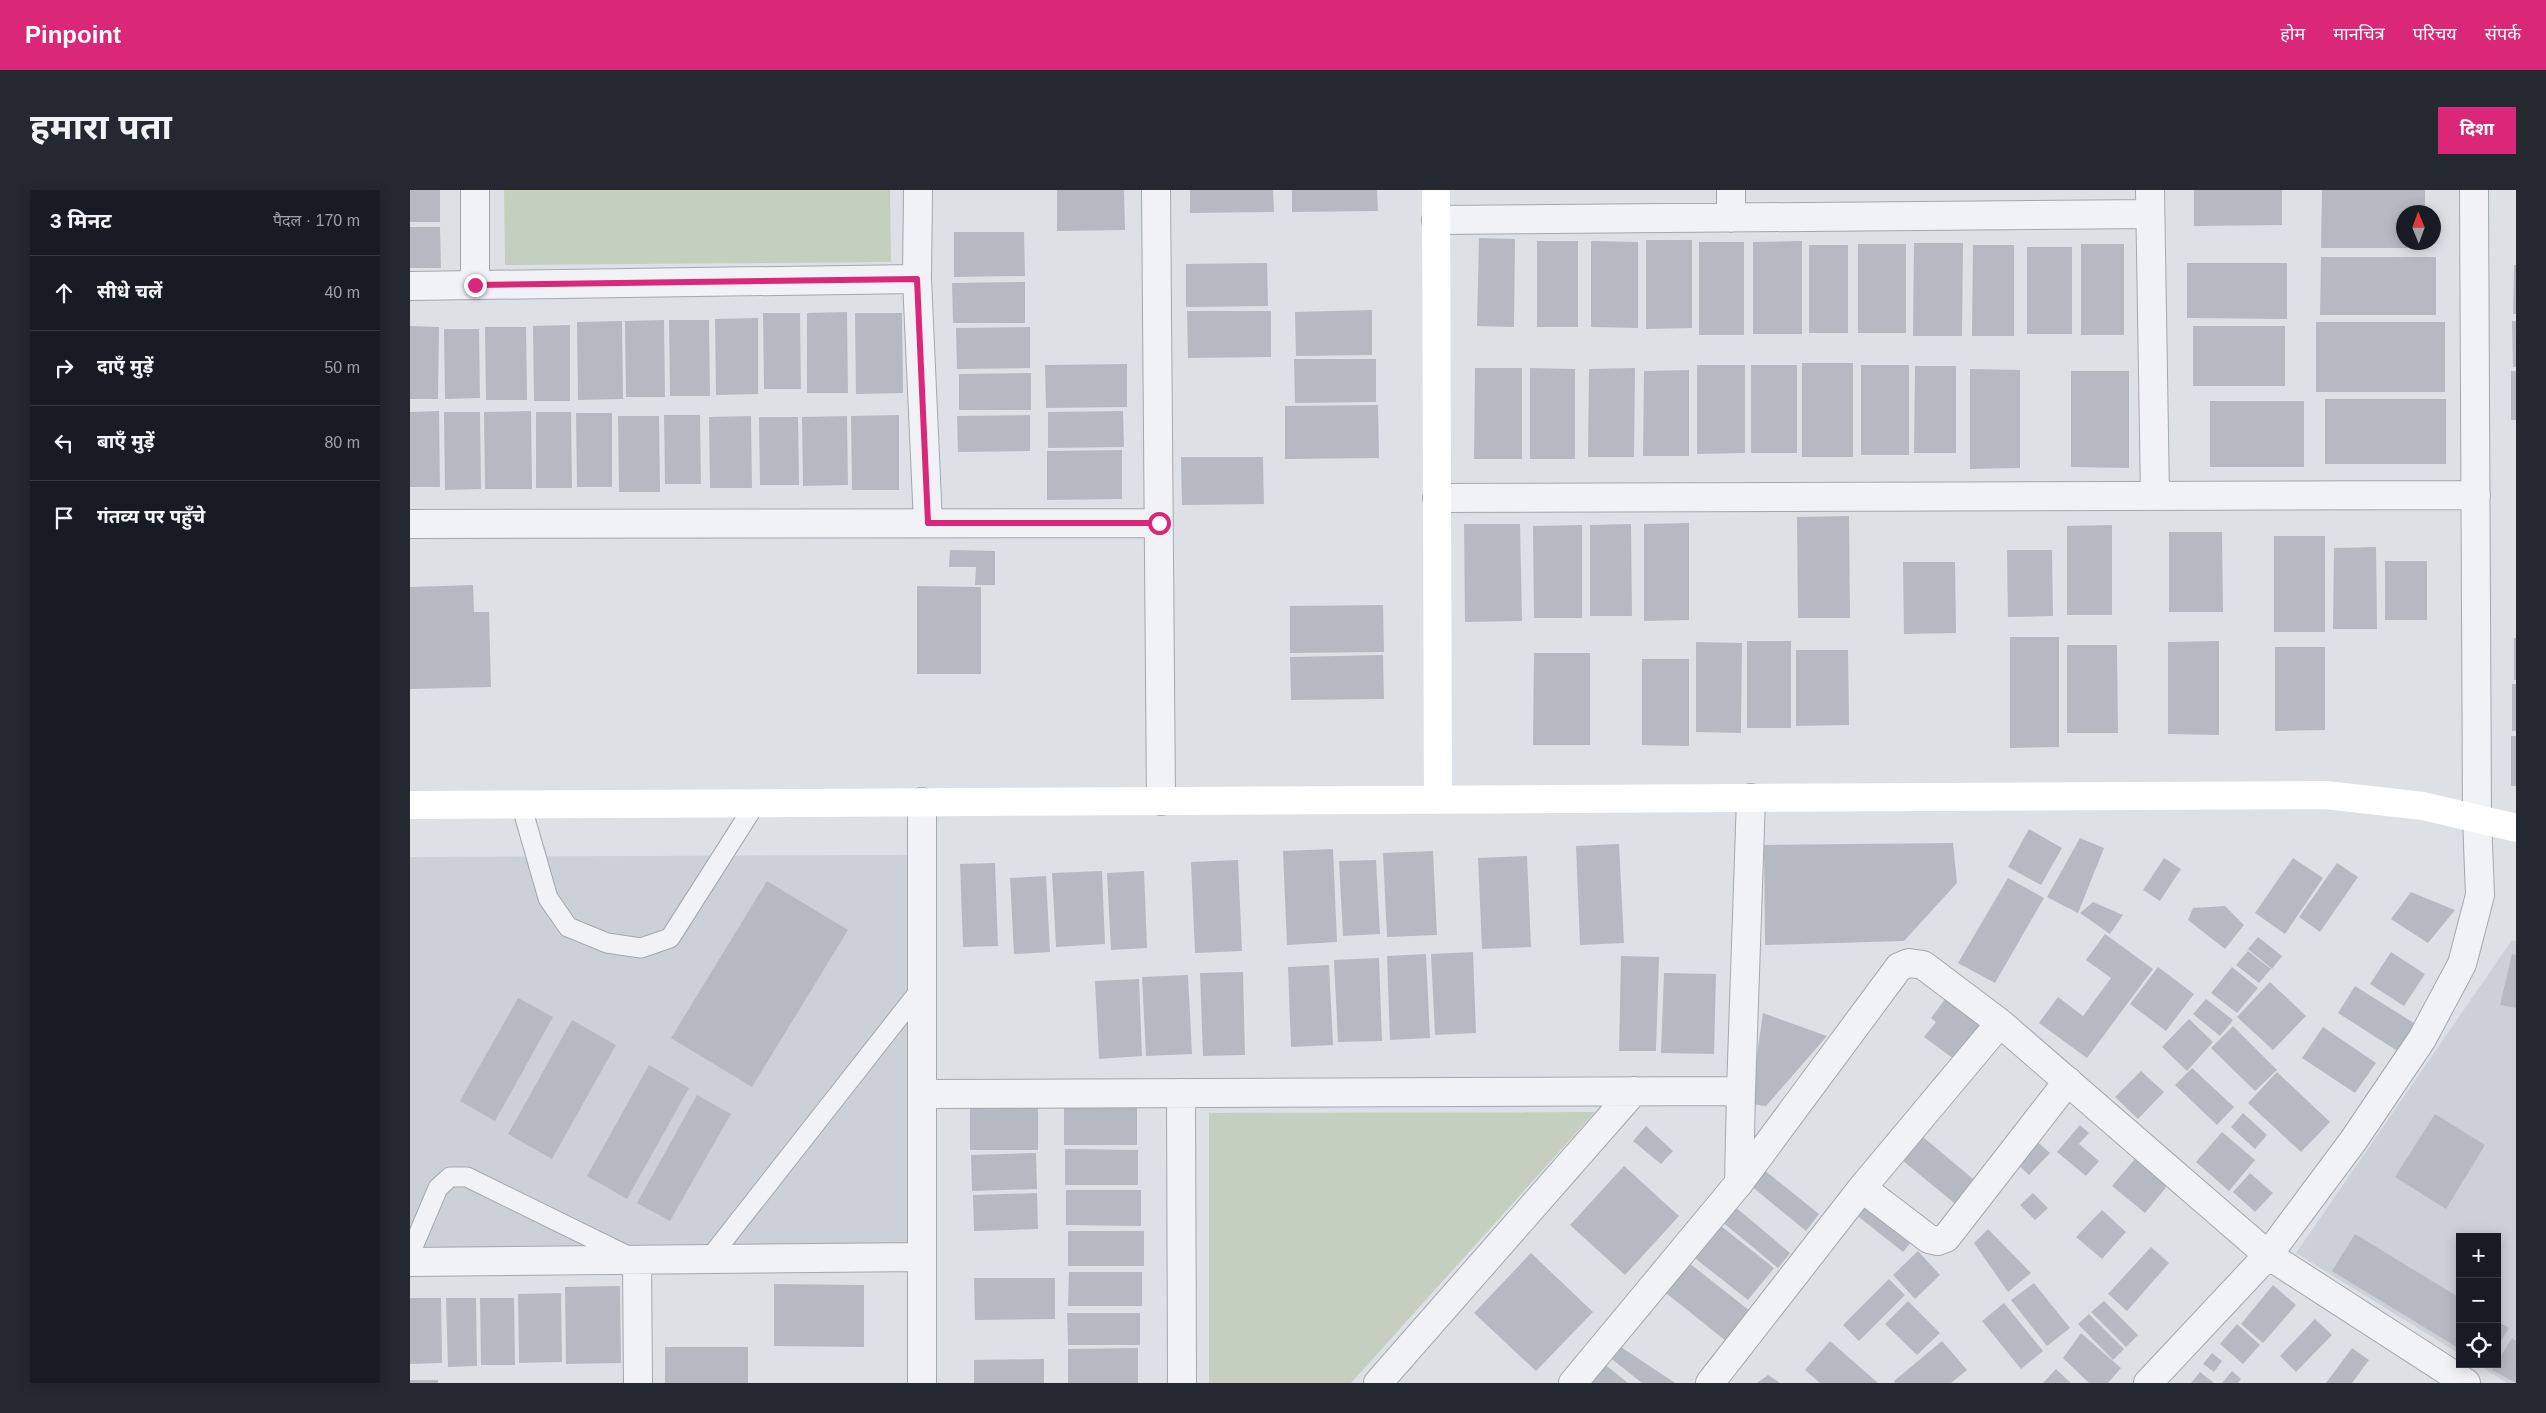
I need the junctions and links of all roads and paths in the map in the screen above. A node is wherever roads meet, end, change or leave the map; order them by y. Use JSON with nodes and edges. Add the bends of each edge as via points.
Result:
{"nodes":[{"id":1,"x":476,"y":190,"type":"edge"},
{"id":2,"x":918,"y":190,"type":"edge"},
{"id":3,"x":1156,"y":190,"type":"edge"},
{"id":4,"x":1436,"y":190,"type":"edge"},
{"id":5,"x":1731,"y":190,"type":"edge"},
{"id":6,"x":2474,"y":190,"type":"edge"},
{"id":7,"x":2150,"y":202,"type":"edge"},
{"id":8,"x":1731,"y":218,"type":"junction"},
{"id":9,"x":1436,"y":220,"type":"junction"},
{"id":10,"x":917,"y":279,"type":"junction"},
{"id":11,"x":475,"y":285,"type":"junction"},
{"id":12,"x":410,"y":286,"type":"edge"},
{"id":13,"x":2476,"y":495,"type":"junction"},
{"id":14,"x":2155,"y":496,"type":"junction"},
{"id":15,"x":1437,"y":498,"type":"junction"},
{"id":16,"x":928,"y":523,"type":"junction"},
{"id":17,"x":1159,"y":523,"type":"junction"},
{"id":18,"x":410,"y":524,"type":"edge"},
{"id":19,"x":1751,"y":798,"type":"junction"},
{"id":20,"x":1438,"y":799,"type":"junction"},
{"id":21,"x":1161,"y":801,"type":"junction"},
{"id":22,"x":922,"y":802,"type":"junction"},
{"id":23,"x":756,"y":803,"type":"junction"},
{"id":24,"x":521,"y":804,"type":"junction"},
{"id":25,"x":410,"y":805,"type":"edge"},
{"id":26,"x":2477,"y":819,"type":"junction"},
{"id":27,"x":2516,"y":828,"type":"edge"},
{"id":28,"x":921,"y":989,"type":"junction"},
{"id":29,"x":2000,"y":1023,"type":"junction"},
{"id":30,"x":2068,"y":1081,"type":"junction"},
{"id":31,"x":1741,"y":1090,"type":"junction"},
{"id":32,"x":1634,"y":1091,"type":"junction"},
{"id":33,"x":1181,"y":1093,"type":"junction"},
{"id":34,"x":922,"y":1094,"type":"junction"},
{"id":35,"x":1739,"y":1183,"type":"junction"},
{"id":36,"x":1862,"y":1188,"type":"junction"},
{"id":37,"x":410,"y":1254,"type":"edge"},
{"id":38,"x":2268,"y":1255,"type":"junction"},
{"id":39,"x":922,"y":1257,"type":"junction"},
{"id":40,"x":709,"y":1259,"type":"junction"},
{"id":41,"x":637,"y":1260,"type":"junction"},
{"id":42,"x":410,"y":1262,"type":"edge"},
{"id":43,"x":638,"y":1383,"type":"edge"},
{"id":44,"x":922,"y":1383,"type":"edge"},
{"id":45,"x":1182,"y":1383,"type":"edge"},
{"id":46,"x":1378,"y":1383,"type":"edge"},
{"id":47,"x":1573,"y":1383,"type":"edge"},
{"id":48,"x":1710,"y":1383,"type":"edge"},
{"id":49,"x":2148,"y":1383,"type":"edge"},
{"id":50,"x":2466,"y":1383,"type":"edge"}],
"edges":[{"from":1,"to":11,"type":"street"},
{"from":2,"to":10,"type":"street"},
{"from":3,"to":17,"type":"street"},
{"from":4,"to":9,"type":"street"},
{"from":5,"to":8,"type":"street"},
{"from":6,"to":13,"type":"street"},
{"from":7,"to":8,"type":"street"},
{"from":7,"to":14,"type":"street"},
{"from":8,"to":9,"type":"street"},
{"from":9,"to":15,"type":"street"},
{"from":10,"to":11,"type":"street"},
{"from":10,"to":16,"type":"street"},
{"from":11,"to":12,"type":"street"},
{"from":13,"to":14,"type":"street"},
{"from":13,"to":26,"type":"street"},
{"from":14,"to":15,"type":"street"},
{"from":15,"to":20,"type":"street"},
{"from":16,"to":17,"type":"street"},
{"from":16,"to":18,"type":"street"},
{"from":17,"to":21,"type":"street"},
{"from":19,"to":20,"type":"street"},
{"from":19,"to":26,"type":"street","via":[[2326,796],[2423,806]]},
{"from":19,"to":31,"type":"street"},
{"from":20,"to":21,"type":"street"},
{"from":21,"to":22,"type":"street"},
{"from":22,"to":23,"type":"street"},
{"from":22,"to":28,"type":"street"},
{"from":23,"to":24,"type":"street"},
{"from":23,"to":24,"type":"lane","via":[[670,938],[641,948],[607,943],[568,926],[548,898]]},
{"from":24,"to":25,"type":"street"},
{"from":26,"to":27,"type":"street"},
{"from":26,"to":38,"type":"street","via":[[2480,896],[2462,964],[2422,1039]]},
{"from":28,"to":34,"type":"street"},
{"from":28,"to":40,"type":"lane"},
{"from":29,"to":30,"type":"street"},
{"from":29,"to":35,"type":"street","via":[[1923,965],[1910,963],[1899,967]]},
{"from":29,"to":36,"type":"street"},
{"from":30,"to":36,"type":"street","via":[[1946,1238],[1938,1241],[1929,1239]]},
{"from":30,"to":38,"type":"street"},
{"from":31,"to":32,"type":"street"},
{"from":31,"to":35,"type":"street"},
{"from":32,"to":33,"type":"street"},
{"from":32,"to":46,"type":"street"},
{"from":33,"to":34,"type":"street"},
{"from":33,"to":45,"type":"street"},
{"from":34,"to":39,"type":"street"},
{"from":35,"to":47,"type":"street"},
{"from":36,"to":48,"type":"street"},
{"from":37,"to":41,"type":"lane","via":[[438,1188],[450,1178],[467,1177]]},
{"from":38,"to":49,"type":"street"},
{"from":38,"to":50,"type":"street"},
{"from":39,"to":40,"type":"street"},
{"from":39,"to":44,"type":"street"},
{"from":40,"to":41,"type":"street"},
{"from":41,"to":42,"type":"street"},
{"from":41,"to":43,"type":"street"}]}
